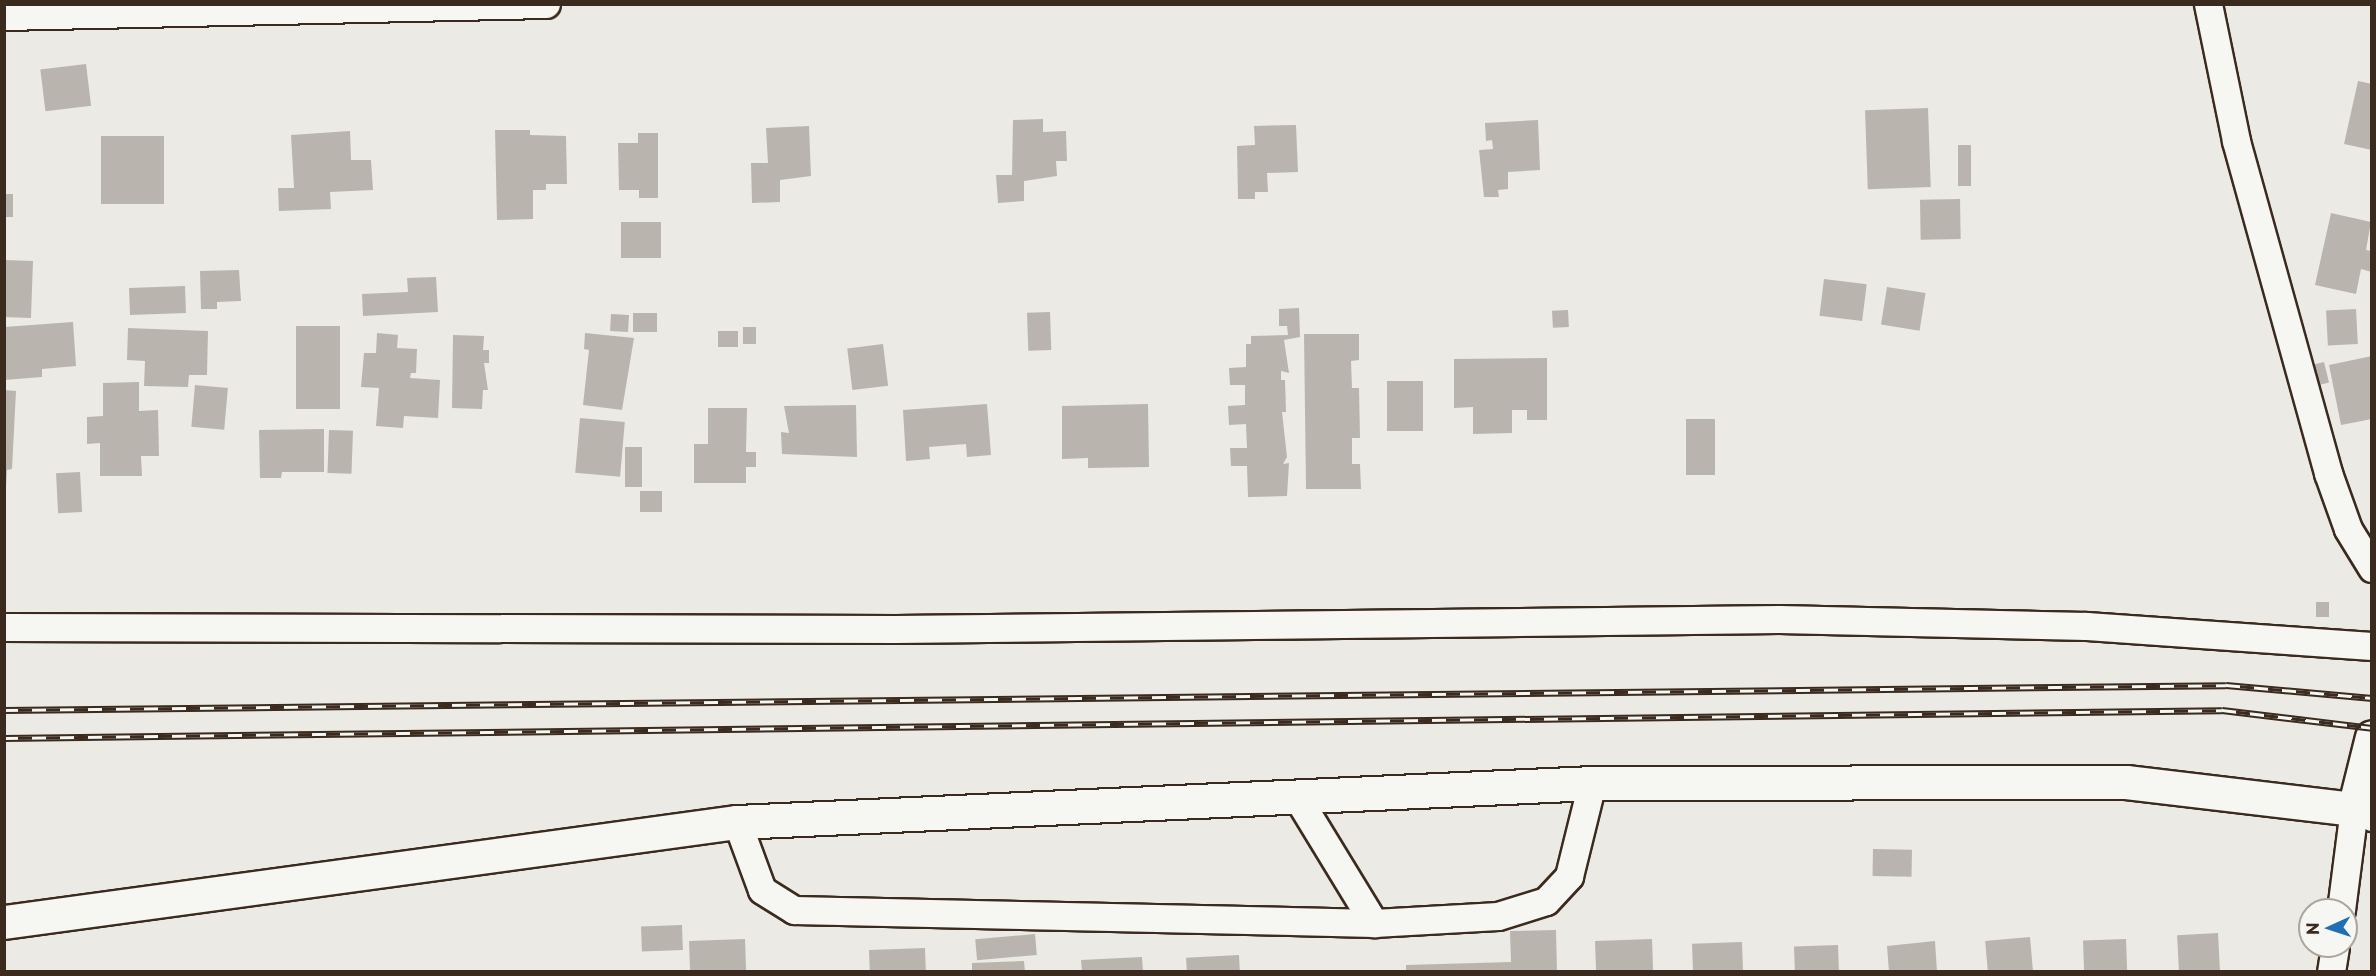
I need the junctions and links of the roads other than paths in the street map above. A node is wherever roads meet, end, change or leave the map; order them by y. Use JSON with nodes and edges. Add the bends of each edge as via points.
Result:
{"nodes":[{"id":1,"x":546,"y":4,"type":"edge"},
{"id":2,"x":2208,"y":4,"type":"edge"},
{"id":3,"x":4,"y":16,"type":"edge"},
{"id":4,"x":2372,"y":568,"type":"edge"},
{"id":5,"x":4,"y":627,"type":"edge"},
{"id":6,"x":2372,"y":646,"type":"edge"},
{"id":7,"x":2372,"y":737,"type":"edge"},
{"id":8,"x":1592,"y":783,"type":"junction"},
{"id":9,"x":1297,"y":797,"type":"junction"},
{"id":10,"x":2363,"y":813,"type":"edge"},
{"id":11,"x":737,"y":822,"type":"junction"},
{"id":12,"x":2344,"y":898,"type":"edge"},
{"id":13,"x":4,"y":922,"type":"edge"},
{"id":14,"x":1374,"y":923,"type":"junction"}],
"edges":[{"from":1,"to":3,"type":"street"},
{"from":2,"to":4,"type":"street","via":[[2236,141],[2328,473],[2348,528]]},
{"from":5,"to":6,"type":"street","via":[[895,630],[1779,619],[2086,626]]},
{"from":7,"to":10,"type":"street"},
{"from":8,"to":9,"type":"street"},
{"from":8,"to":10,"type":"street","via":[[2126,782]]},
{"from":8,"to":14,"type":"street","via":[[1569,876],[1546,901],[1498,916]]},
{"from":9,"to":11,"type":"street"},
{"from":9,"to":14,"type":"street"},
{"from":10,"to":12,"type":"street"},
{"from":11,"to":13,"type":"street"},
{"from":11,"to":14,"type":"street","via":[[762,890],[794,910]]}]}
